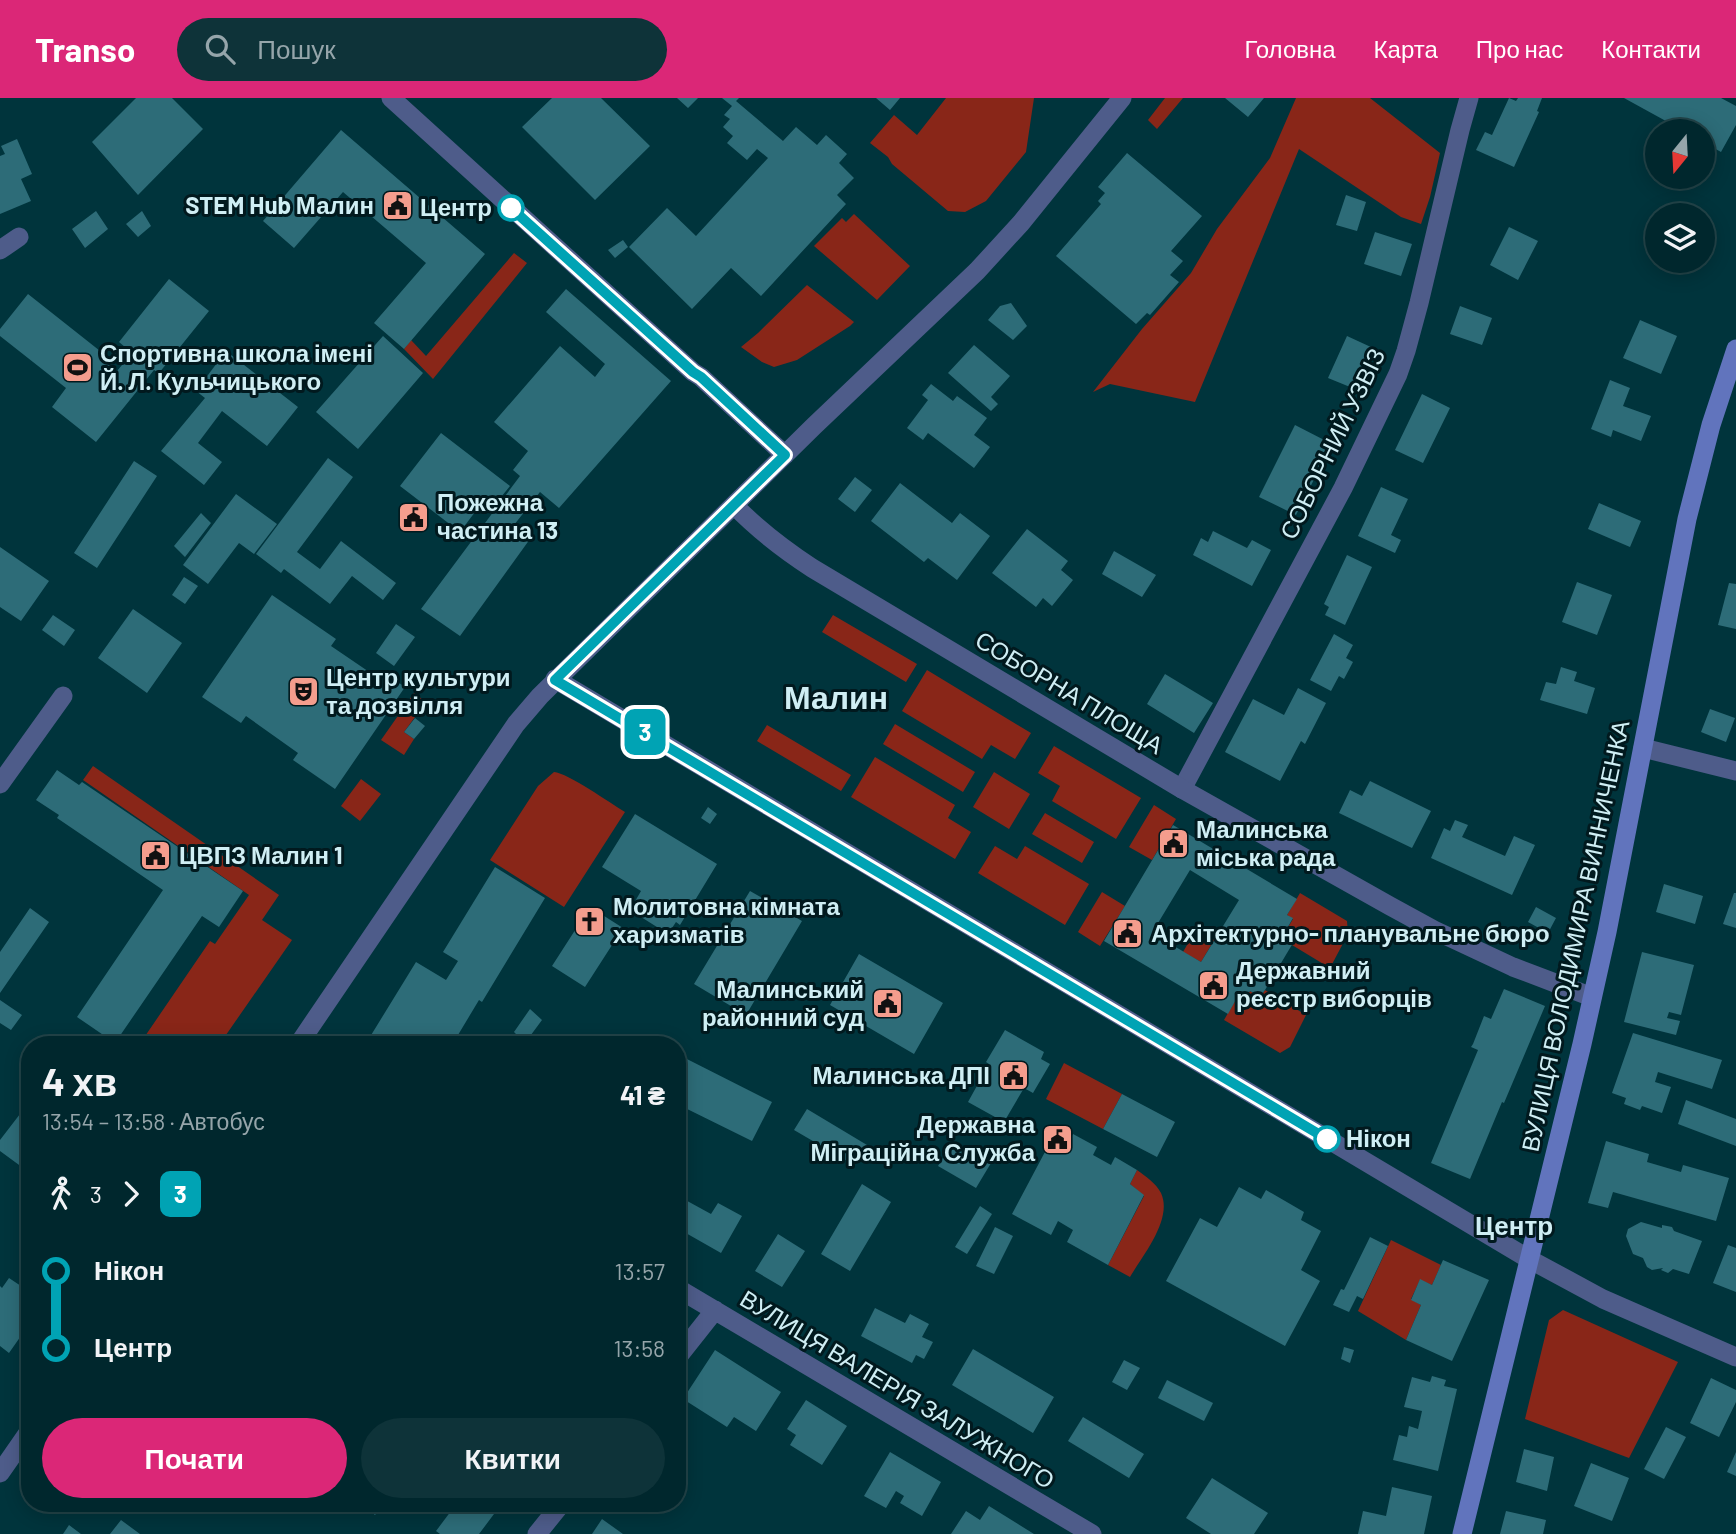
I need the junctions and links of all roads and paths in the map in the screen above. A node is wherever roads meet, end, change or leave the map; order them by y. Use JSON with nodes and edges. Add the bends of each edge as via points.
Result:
{"nodes":[{"id":1,"x":390,"y":98,"type":"edge"},
{"id":2,"x":1122,"y":98,"type":"edge"},
{"id":3,"x":1469,"y":98,"type":"edge"},
{"id":4,"x":19,"y":237,"type":"dead end"},
{"id":5,"x":0,"y":250,"type":"edge"},
{"id":6,"x":1736,"y":349,"type":"edge"},
{"id":7,"x":785,"y":455,"type":"junction"},
{"id":8,"x":734,"y":505,"type":"junction"},
{"id":9,"x":555,"y":680,"type":"junction"},
{"id":10,"x":63,"y":696,"type":"dead end"},
{"id":11,"x":1643,"y":748,"type":"junction"},
{"id":12,"x":1736,"y":771,"type":"edge"},
{"id":13,"x":0,"y":784,"type":"edge"},
{"id":14,"x":1182,"y":789,"type":"junction"},
{"id":15,"x":1592,"y":997,"type":"junction"},
{"id":16,"x":304,"y":1036,"type":"edge"},
{"id":17,"x":1529,"y":1259,"type":"junction"},
{"id":18,"x":686,"y":1293,"type":"edge"},
{"id":19,"x":715,"y":1310,"type":"junction"},
{"id":20,"x":686,"y":1347,"type":"edge"},
{"id":21,"x":1736,"y":1357,"type":"edge"},
{"id":22,"x":21,"y":1443,"type":"edge"},
{"id":23,"x":0,"y":1472,"type":"edge"},
{"id":24,"x":555,"y":1512,"type":"edge"},
{"id":25,"x":537,"y":1534,"type":"edge"},
{"id":26,"x":1092,"y":1534,"type":"edge"},
{"id":27,"x":1462,"y":1534,"type":"edge"}],
"edges":[{"from":1,"to":7,"type":"street"},
{"from":2,"to":7,"type":"street","via":[[991,257]]},
{"from":3,"to":14,"type":"street","name":"СОБОРНИЙ УЗВІЗ","via":[[1398,374],[1343,488]]},
{"from":4,"to":5,"type":"street"},
{"from":6,"to":11,"type":"main road","name":"ВУЛИЦЯ ВОЛОДИМИРА ВИННИЧЕНКА","via":[[1687,519]]},
{"from":7,"to":8,"type":"street"},
{"from":8,"to":9,"type":"street"},
{"from":8,"to":14,"type":"street","name":"СОБОРНА ПЛОЩА","via":[[772,541],[812,568]]},
{"from":9,"to":16,"type":"street","via":[[516,723]]},
{"from":9,"to":17,"type":"street"},
{"from":10,"to":13,"type":"street"},
{"from":11,"to":12,"type":"street"},
{"from":11,"to":15,"type":"main road","name":"ВУЛИЦЯ ВОЛОДИМИРА ВИННИЧЕНКА"},
{"from":14,"to":15,"type":"street","name":"СОБОРНА ПЛОЩА","via":[[1434,930]]},
{"from":15,"to":17,"type":"main road","name":"ВУЛИЦЯ ВОЛОДИМИРА ВИННИЧЕНКА"},
{"from":17,"to":21,"type":"street","via":[[1603,1299]]},
{"from":17,"to":27,"type":"main road","name":"ВУЛИЦЯ ВОЛОДИМИРА ВИННИЧЕНКА"},
{"from":18,"to":19,"type":"street","name":"ВУЛИЦЯ ВАЛЕРІЯ ЗАЛУЖНОГО"},
{"from":19,"to":20,"type":"street"},
{"from":19,"to":26,"type":"street","name":"ВУЛИЦЯ ВАЛЕРІЯ ЗАЛУЖНОГО"},
{"from":22,"to":23,"type":"street"},
{"from":24,"to":25,"type":"street"}]}
